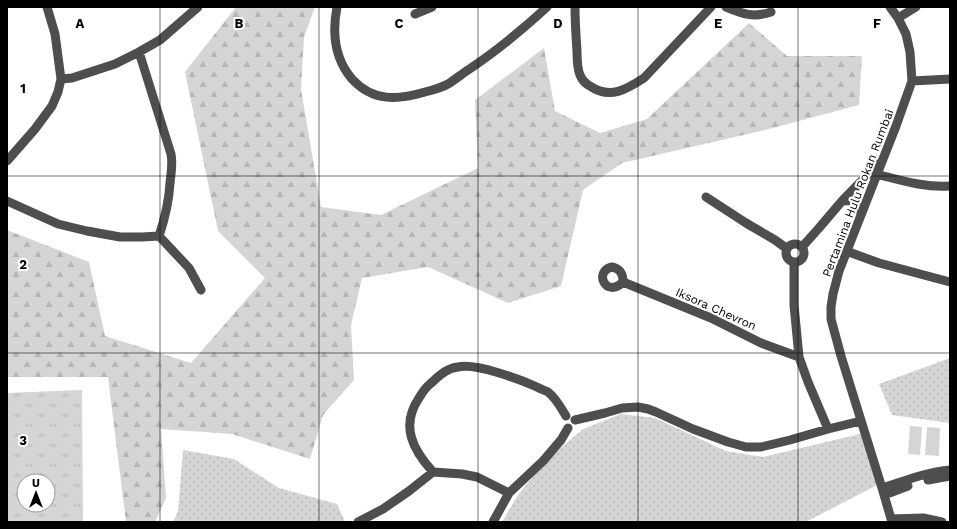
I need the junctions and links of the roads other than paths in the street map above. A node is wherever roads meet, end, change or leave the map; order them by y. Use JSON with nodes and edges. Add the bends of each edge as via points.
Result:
{"nodes":[{"id":1,"x":47,"y":7,"type":"edge"},
{"id":2,"x":198,"y":7,"type":"edge"},
{"id":3,"x":338,"y":7,"type":"edge"},
{"id":4,"x":432,"y":7,"type":"edge"},
{"id":5,"x":547,"y":7,"type":"edge"},
{"id":6,"x":575,"y":7,"type":"edge"},
{"id":7,"x":711,"y":7,"type":"edge"},
{"id":8,"x":726,"y":7,"type":"edge"},
{"id":9,"x":890,"y":7,"type":"edge"},
{"id":10,"x":916,"y":7,"type":"edge"},
{"id":11,"x":771,"y":12,"type":"dead end"},
{"id":12,"x":415,"y":14,"type":"dead end"},
{"id":13,"x":898,"y":18,"type":"junction"},
{"id":14,"x":139,"y":52,"type":"junction"},
{"id":15,"x":61,"y":79,"type":"junction"},
{"id":16,"x":950,"y":79,"type":"edge"},
{"id":17,"x":912,"y":81,"type":"junction"},
{"id":18,"x":883,"y":160,"type":"junction"},
{"id":19,"x":7,"y":161,"type":"edge"},
{"id":20,"x":876,"y":174,"type":"junction"},
{"id":21,"x":950,"y":186,"type":"edge"},
{"id":22,"x":706,"y":197,"type":"dead end"},
{"id":23,"x":7,"y":201,"type":"edge"},
{"id":24,"x":842,"y":201,"type":"junction"},
{"id":25,"x":861,"y":214,"type":"junction"},
{"id":26,"x":159,"y":236,"type":"junction"},
{"id":27,"x":802,"y":247,"type":"junction"},
{"id":28,"x":786,"y":248,"type":"junction"},
{"id":29,"x":846,"y":251,"type":"junction"},
{"id":30,"x":794,"y":262,"type":"junction"},
{"id":31,"x":623,"y":282,"type":"dead end"},
{"id":32,"x":950,"y":282,"type":"edge"},
{"id":33,"x":201,"y":290,"type":"dead end"},
{"id":34,"x":800,"y":357,"type":"junction"},
{"id":35,"x":566,"y":416,"type":"junction"},
{"id":36,"x":576,"y":420,"type":"junction"},
{"id":37,"x":861,"y":421,"type":"junction"},
{"id":38,"x":568,"y":428,"type":"junction"},
{"id":39,"x":828,"y":429,"type":"junction"},
{"id":40,"x":950,"y":470,"type":"edge"},
{"id":41,"x":433,"y":472,"type":"junction"},
{"id":42,"x":950,"y":476,"type":"edge"},
{"id":43,"x":883,"y":492,"type":"junction"},
{"id":44,"x":509,"y":493,"type":"junction"},
{"id":45,"x":891,"y":520,"type":"edge"},
{"id":46,"x":358,"y":522,"type":"edge"},
{"id":47,"x":493,"y":522,"type":"edge"},
{"id":48,"x":942,"y":522,"type":"edge"}],
"edges":[{"from":1,"to":15,"type":"street","via":[[55,34]]},
{"from":2,"to":14,"type":"street","via":[[160,40]]},
{"from":3,"to":5,"type":"street","via":[[335,23],[336,43],[345,70],[365,90],[375,95],[402,98],[448,84],[506,43]]},
{"from":4,"to":12,"type":"street"},
{"from":6,"to":7,"type":"street","via":[[580,77],[593,88],[612,93],[633,86],[644,78]]},
{"from":8,"to":11,"type":"street","via":[[754,16]]},
{"from":9,"to":13,"type":"street","name":"Pertamina Hulu Rokan Rumbai"},
{"from":10,"to":13,"type":"street"},
{"from":13,"to":17,"type":"street","name":"Pertamina Hulu Rokan Rumbai","via":[[909,42]]},
{"from":14,"to":15,"type":"street","via":[[115,64]]},
{"from":14,"to":26,"type":"street","via":[[172,162],[167,209]]},
{"from":15,"to":19,"type":"street","via":[[52,106]]},
{"from":16,"to":17,"type":"street"},
{"from":17,"to":18,"type":"street","name":"Pertamina Hulu Rokan Rumbai"},
{"from":18,"to":20,"type":"street","name":"Pertamina Hulu Rokan Rumbai"},
{"from":18,"to":24,"type":"street"},
{"from":20,"to":21,"type":"street","via":[[915,184]]},
{"from":20,"to":25,"type":"street","name":"Pertamina Hulu Rokan Rumbai"},
{"from":22,"to":28,"type":"street"},
{"from":23,"to":26,"type":"street","via":[[58,224],[87,232],[120,237]]},
{"from":24,"to":25,"type":"street","via":[[849,200],[855,203]]},
{"from":24,"to":27,"type":"street"},
{"from":25,"to":29,"type":"street","name":"Pertamina Hulu Rokan Rumbai"},
{"from":26,"to":33,"type":"street","via":[[189,268]]},
{"from":27,"to":28,"type":"street","via":[[792,244]]},
{"from":27,"to":30,"type":"street","via":[[802,259]]},
{"from":28,"to":30,"type":"street","via":[[786,257]]},
{"from":29,"to":32,"type":"street","via":[[878,263]]},
{"from":29,"to":37,"type":"street","name":"Pertamina Hulu Rokan Rumbai","via":[[833,294],[831,319]]},
{"from":30,"to":34,"type":"street","via":[[794,305]]},
{"from":31,"to":34,"type":"street","name":"Iksora Chevron","via":[[710,318],[761,343]]},
{"from":34,"to":39,"type":"street"},
{"from":35,"to":36,"type":"street","via":[[572,416]]},
{"from":35,"to":38,"type":"street","via":[[563,422]]},
{"from":35,"to":41,"type":"street","via":[[547,392],[520,380],[457,366],[441,374],[426,388],[414,405],[409,419],[412,438]]},
{"from":36,"to":38,"type":"street","via":[[574,426]]},
{"from":36,"to":39,"type":"street","via":[[622,408],[638,407],[746,447],[761,447]]},
{"from":37,"to":39,"type":"street"},
{"from":37,"to":43,"type":"street","name":"Pertamina Hulu Rokan Rumbai"},
{"from":38,"to":44,"type":"street","via":[[542,461]]},
{"from":40,"to":43,"type":"street","via":[[918,476]]},
{"from":41,"to":44,"type":"street","via":[[477,477]]},
{"from":41,"to":46,"type":"street","via":[[390,504]]},
{"from":42,"to":43,"type":"street"},
{"from":43,"to":45,"type":"street","name":"Pertamina Hulu Rokan Rumbai"},
{"from":44,"to":47,"type":"street"},
{"from":45,"to":48,"type":"street","via":[[923,518]]}]}
